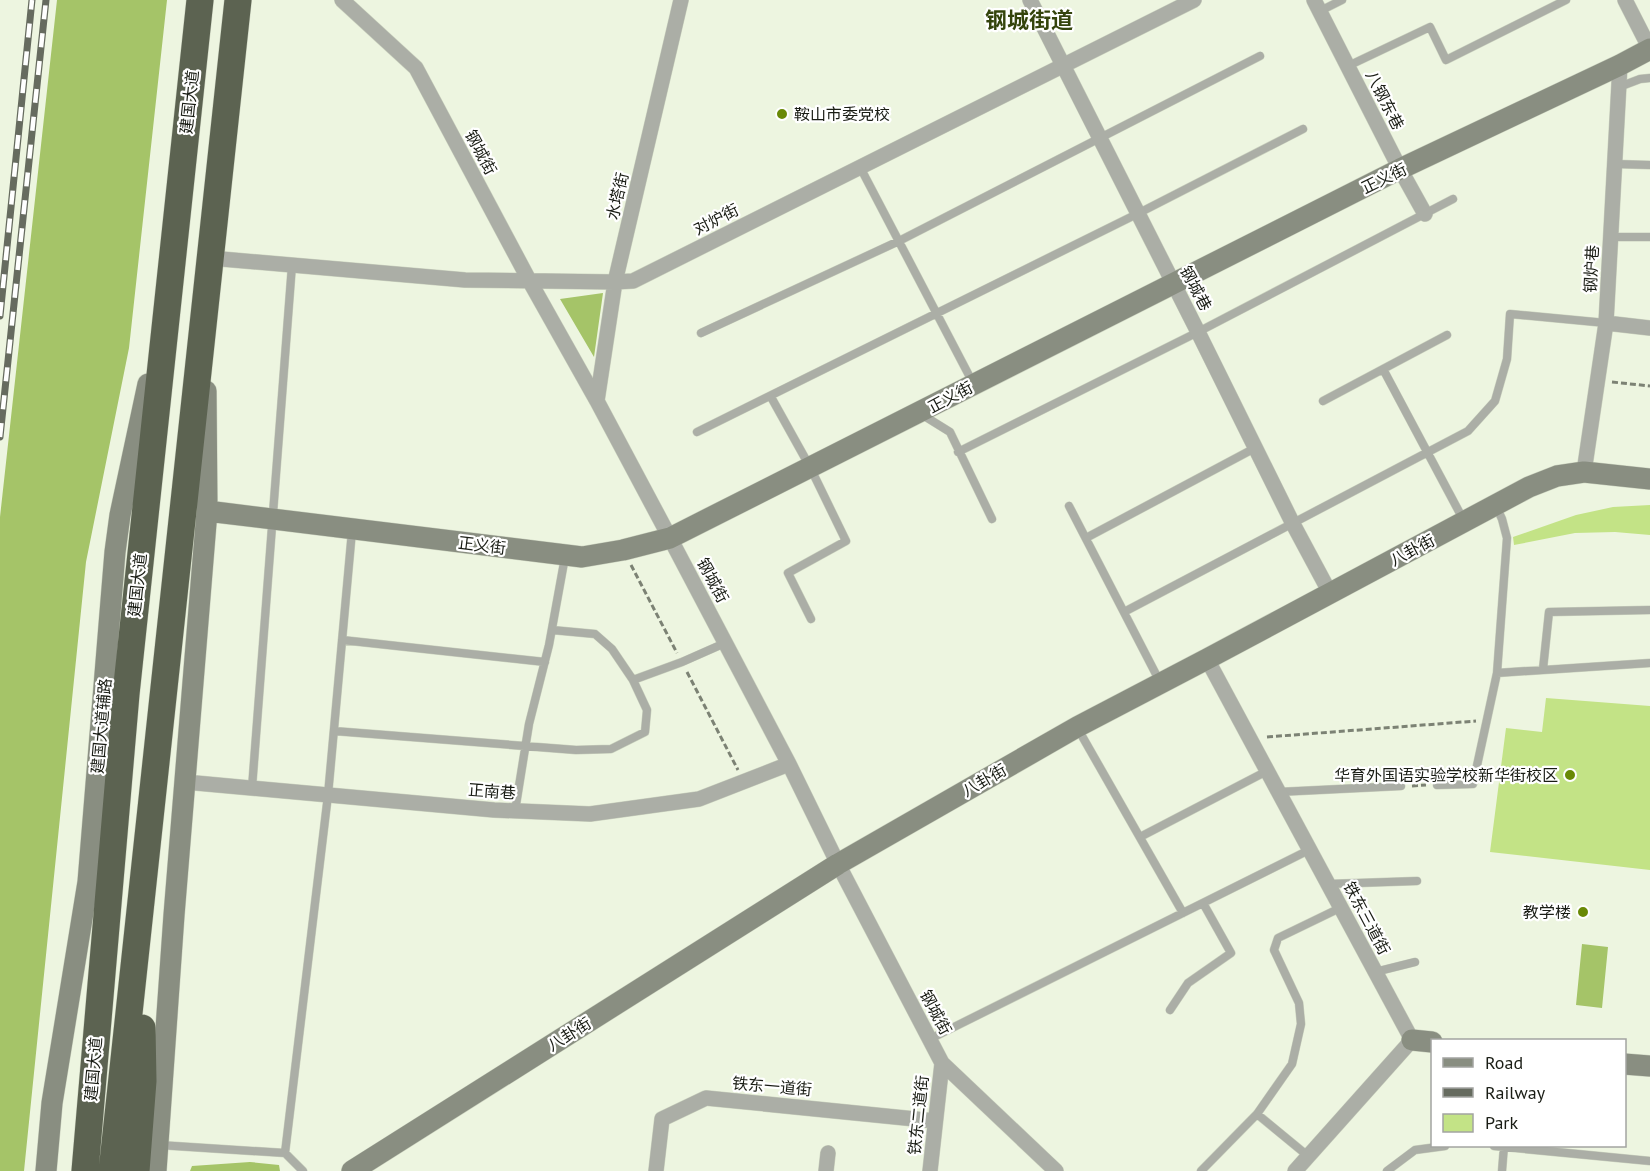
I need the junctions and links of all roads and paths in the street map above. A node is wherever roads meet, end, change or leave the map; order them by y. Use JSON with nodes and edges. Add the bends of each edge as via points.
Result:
{"nodes":[{"id":1,"x":200,"y":0,"type":"edge"},
{"id":2,"x":238,"y":0,"type":"edge"},
{"id":3,"x":342,"y":0,"type":"edge"},
{"id":4,"x":681,"y":0,"type":"edge"},
{"id":5,"x":1030,"y":0,"type":"edge"},
{"id":6,"x":1194,"y":0,"type":"edge"},
{"id":7,"x":1342,"y":0,"type":"edge"},
{"id":8,"x":1566,"y":0,"type":"edge"},
{"id":9,"x":1625,"y":0,"type":"edge"},
{"id":10,"x":1317,"y":6,"type":"edge"},
{"id":11,"x":1650,"y":49,"type":"edge"},
{"id":12,"x":1260,"y":57,"type":"dead end"},
{"id":13,"x":1620,"y":65,"type":"junction"},
{"id":14,"x":1062,"y":66,"type":"junction"},
{"id":15,"x":1348,"y":66,"type":"junction"},
{"id":16,"x":1650,"y":78,"type":"edge"},
{"id":17,"x":1619,"y":87,"type":"junction"},
{"id":18,"x":1303,"y":129,"type":"dead end"},
{"id":19,"x":1099,"y":139,"type":"junction"},
{"id":20,"x":1615,"y":164,"type":"junction"},
{"id":21,"x":1650,"y":165,"type":"edge"},
{"id":22,"x":860,"y":167,"type":"junction"},
{"id":23,"x":1400,"y":169,"type":"junction"},
{"id":24,"x":1453,"y":199,"type":"dead end"},
{"id":25,"x":1137,"y":214,"type":"junction"},
{"id":26,"x":1425,"y":214,"type":"junction"},
{"id":27,"x":1611,"y":237,"type":"junction"},
{"id":28,"x":1650,"y":237,"type":"edge"},
{"id":29,"x":899,"y":241,"type":"junction"},
{"id":30,"x":210,"y":258,"type":"junction"},
{"id":31,"x":292,"y":265,"type":"junction"},
{"id":32,"x":529,"y":280,"type":"junction"},
{"id":33,"x":615,"y":282,"type":"junction"},
{"id":34,"x":170,"y":284,"type":"junction"},
{"id":35,"x":1173,"y":284,"type":"junction"},
{"id":36,"x":206,"y":297,"type":"junction"},
{"id":37,"x":937,"y":313,"type":"junction"},
{"id":38,"x":1606,"y":323,"type":"junction"},
{"id":39,"x":1650,"y":328,"type":"edge"},
{"id":40,"x":1198,"y":332,"type":"junction"},
{"id":41,"x":701,"y":333,"type":"dead end"},
{"id":42,"x":1447,"y":335,"type":"dead end"},
{"id":43,"x":1383,"y":369,"type":"junction"},
{"id":44,"x":1598,"y":380,"type":"junction"},
{"id":45,"x":974,"y":385,"type":"junction"},
{"id":46,"x":1650,"y":386,"type":"edge"},
{"id":47,"x":771,"y":397,"type":"junction"},
{"id":48,"x":597,"y":401,"type":"junction"},
{"id":49,"x":1323,"y":401,"type":"dead end"},
{"id":50,"x":920,"y":413,"type":"junction"},
{"id":51,"x":697,"y":432,"type":"dead end"},
{"id":52,"x":1255,"y":448,"type":"junction"},
{"id":53,"x":958,"y":452,"type":"junction"},
{"id":54,"x":1427,"y":453,"type":"junction"},
{"id":55,"x":810,"y":467,"type":"junction"},
{"id":56,"x":1584,"y":472,"type":"junction"},
{"id":57,"x":1650,"y":478,"type":"edge"},
{"id":58,"x":1496,"y":505,"type":"junction"},
{"id":59,"x":1069,"y":506,"type":"dead end"},
{"id":60,"x":207,"y":511,"type":"junction"},
{"id":61,"x":273,"y":519,"type":"junction"},
{"id":62,"x":992,"y":519,"type":"dead end"},
{"id":63,"x":1465,"y":521,"type":"junction"},
{"id":64,"x":1293,"y":524,"type":"junction"},
{"id":65,"x":352,"y":529,"type":"junction"},
{"id":66,"x":670,"y":538,"type":"junction"},
{"id":67,"x":1086,"y":538,"type":"junction"},
{"id":68,"x":565,"y":555,"type":"junction"},
{"id":69,"x":1330,"y":593,"type":"junction"},
{"id":70,"x":1650,"y":610,"type":"edge"},
{"id":71,"x":1124,"y":612,"type":"junction"},
{"id":72,"x":811,"y":619,"type":"dead end"},
{"id":73,"x":552,"y":630,"type":"junction"},
{"id":74,"x":342,"y":640,"type":"junction"},
{"id":75,"x":725,"y":643,"type":"junction"},
{"id":76,"x":1207,"y":659,"type":"junction"},
{"id":77,"x":545,"y":662,"type":"junction"},
{"id":78,"x":1650,"y":663,"type":"edge"},
{"id":79,"x":1543,"y":669,"type":"junction"},
{"id":80,"x":1497,"y":672,"type":"junction"},
{"id":81,"x":633,"y":680,"type":"junction"},
{"id":82,"x":1161,"y":683,"type":"junction"},
{"id":83,"x":1487,"y":720,"type":"junction"},
{"id":84,"x":1077,"y":727,"type":"junction"},
{"id":85,"x":334,"y":731,"type":"junction"},
{"id":86,"x":1249,"y":738,"type":"junction"},
{"id":87,"x":525,"y":747,"type":"junction"},
{"id":88,"x":789,"y":764,"type":"junction"},
{"id":89,"x":1267,"y":771,"type":"junction"},
{"id":90,"x":185,"y":782,"type":"junction"},
{"id":91,"x":1437,"y":785,"type":"joint"},
{"id":92,"x":1401,"y":786,"type":"joint"},
{"id":93,"x":252,"y":788,"type":"junction"},
{"id":94,"x":1278,"y":792,"type":"junction"},
{"id":95,"x":328,"y":795,"type":"junction"},
{"id":96,"x":515,"y":811,"type":"junction"},
{"id":97,"x":1140,"y":837,"type":"junction"},
{"id":98,"x":1309,"y":850,"type":"junction"},
{"id":99,"x":838,"y":864,"type":"junction"},
{"id":100,"x":1417,"y":881,"type":"dead end"},
{"id":101,"x":1328,"y":884,"type":"junction"},
{"id":102,"x":142,"y":896,"type":"junction"},
{"id":103,"x":1203,"y":903,"type":"junction"},
{"id":104,"x":1340,"y":908,"type":"junction"},
{"id":105,"x":1183,"y":913,"type":"junction"},
{"id":106,"x":1415,"y":962,"type":"dead end"},
{"id":107,"x":1375,"y":972,"type":"junction"},
{"id":108,"x":1170,"y":1010,"type":"dead end"},
{"id":109,"x":930,"y":1039,"type":"junction"},
{"id":110,"x":1422,"y":1041,"type":"edge"},
{"id":111,"x":95,"y":1050,"type":"junction"},
{"id":112,"x":942,"y":1063,"type":"junction"},
{"id":113,"x":1626,"y":1064,"type":"edge"},
{"id":114,"x":1650,"y":1066,"type":"edge"},
{"id":115,"x":1257,"y":1114,"type":"junction"},
{"id":116,"x":935,"y":1121,"type":"junction"},
{"id":117,"x":158,"y":1145,"type":"junction"},
{"id":118,"x":1438,"y":1147,"type":"edge"},
{"id":119,"x":1504,"y":1147,"type":"edge"},
{"id":120,"x":1514,"y":1147,"type":"edge"},
{"id":121,"x":285,"y":1153,"type":"junction"},
{"id":122,"x":828,"y":1153,"type":"dead end"},
{"id":123,"x":1308,"y":1156,"type":"junction"},
{"id":124,"x":1650,"y":1161,"type":"edge"},
{"id":125,"x":46,"y":1171,"type":"edge"},
{"id":126,"x":69,"y":1171,"type":"edge"},
{"id":127,"x":85,"y":1171,"type":"edge"},
{"id":128,"x":112,"y":1171,"type":"edge"},
{"id":129,"x":136,"y":1171,"type":"edge"},
{"id":130,"x":156,"y":1171,"type":"edge"},
{"id":131,"x":303,"y":1171,"type":"edge"},
{"id":132,"x":352,"y":1171,"type":"edge"},
{"id":133,"x":656,"y":1171,"type":"edge"},
{"id":134,"x":826,"y":1171,"type":"edge"},
{"id":135,"x":930,"y":1171,"type":"edge"},
{"id":136,"x":1056,"y":1171,"type":"edge"},
{"id":137,"x":1202,"y":1171,"type":"edge"},
{"id":138,"x":1295,"y":1171,"type":"edge"},
{"id":139,"x":1387,"y":1171,"type":"edge"},
{"id":140,"x":1502,"y":1171,"type":"edge"}],
"edges":[{"from":1,"to":34,"type":"highway","name":"建国大道"},
{"from":2,"to":30,"type":"highway","name":"建国大道"},
{"from":3,"to":32,"type":"street","name":"钢城街","via":[[416,68]]},
{"from":4,"to":33,"type":"street","name":"水塔街"},
{"from":5,"to":14,"type":"street","name":"钢城巷"},
{"from":6,"to":14,"type":"street","name":"对炉街"},
{"from":7,"to":10,"type":"lane"},
{"from":8,"to":15,"type":"lane","via":[[1446,60],[1430,27]]},
{"from":9,"to":11,"type":"street"},
{"from":10,"to":15,"type":"street","name":"八钢东巷"},
{"from":11,"to":13,"type":"street","name":"正义街"},
{"from":12,"to":19,"type":"lane"},
{"from":13,"to":17,"type":"street","name":"钢炉巷"},
{"from":13,"to":23,"type":"street","name":"正义街"},
{"from":14,"to":19,"type":"street","name":"钢城巷"},
{"from":14,"to":22,"type":"street","name":"对炉街"},
{"from":15,"to":23,"type":"street","name":"八钢东巷"},
{"from":16,"to":17,"type":"lane"},
{"from":17,"to":20,"type":"street","name":"钢炉巷"},
{"from":18,"to":25,"type":"lane"},
{"from":19,"to":25,"type":"street","name":"钢城巷"},
{"from":19,"to":29,"type":"lane"},
{"from":20,"to":21,"type":"lane"},
{"from":20,"to":27,"type":"street","name":"钢炉巷"},
{"from":22,"to":29,"type":"lane"},
{"from":22,"to":33,"type":"street","name":"对炉街","via":[[633,281]]},
{"from":23,"to":26,"type":"street","name":"八钢东巷"},
{"from":23,"to":35,"type":"street","name":"正义街"},
{"from":24,"to":26,"type":"lane"},
{"from":25,"to":35,"type":"street","name":"钢城巷"},
{"from":25,"to":37,"type":"lane"},
{"from":26,"to":40,"type":"lane"},
{"from":27,"to":28,"type":"lane"},
{"from":27,"to":38,"type":"street","name":"钢炉巷"},
{"from":29,"to":37,"type":"lane"},
{"from":29,"to":41,"type":"lane"},
{"from":30,"to":31,"type":"street","name":"对炉街"},
{"from":30,"to":36,"type":"highway","name":"建国大道"},
{"from":31,"to":32,"type":"street","name":"对炉街","via":[[465,280]]},
{"from":31,"to":61,"type":"lane"},
{"from":32,"to":33,"type":"street","name":"对炉街"},
{"from":32,"to":48,"type":"street","name":"钢城街"},
{"from":33,"to":48,"type":"street","name":"水塔街"},
{"from":34,"to":111,"type":"highway","name":"建国大道","via":[[126,694]]},
{"from":34,"to":125,"type":"street","name":"建国大道辅路","via":[[120,515],[88,882],[52,1103]]},
{"from":35,"to":40,"type":"street","name":"钢城巷"},
{"from":35,"to":45,"type":"street","name":"正义街"},
{"from":36,"to":60,"type":"street"},
{"from":36,"to":102,"type":"highway","name":"建国大道"},
{"from":37,"to":45,"type":"lane"},
{"from":37,"to":47,"type":"lane"},
{"from":38,"to":39,"type":"street"},
{"from":38,"to":44,"type":"street","name":"钢炉巷"},
{"from":38,"to":54,"type":"lane","via":[[1510,314],[1507,359],[1495,401],[1468,431]]},
{"from":40,"to":52,"type":"street","name":"钢城巷"},
{"from":40,"to":53,"type":"lane"},
{"from":42,"to":43,"type":"lane"},
{"from":43,"to":49,"type":"lane"},
{"from":43,"to":54,"type":"lane"},
{"from":44,"to":46,"type":"path"},
{"from":44,"to":56,"type":"street","name":"钢炉巷"},
{"from":45,"to":50,"type":"street","name":"正义街"},
{"from":47,"to":51,"type":"lane"},
{"from":47,"to":55,"type":"lane"},
{"from":48,"to":66,"type":"street","name":"钢城街"},
{"from":50,"to":53,"type":"lane","via":[[950,432]]},
{"from":50,"to":55,"type":"street","name":"正义街"},
{"from":52,"to":64,"type":"street","name":"钢城巷"},
{"from":52,"to":67,"type":"lane"},
{"from":53,"to":62,"type":"lane"},
{"from":54,"to":63,"type":"lane"},
{"from":54,"to":64,"type":"lane"},
{"from":55,"to":66,"type":"street","name":"正义街"},
{"from":55,"to":72,"type":"lane","via":[[846,541],[788,573]]},
{"from":56,"to":57,"type":"street","name":"八卦街"},
{"from":56,"to":58,"type":"street","name":"八卦街","via":[[1557,476]]},
{"from":58,"to":63,"type":"street","name":"八卦街"},
{"from":58,"to":80,"type":"lane","via":[[1507,538]]},
{"from":59,"to":67,"type":"lane"},
{"from":60,"to":61,"type":"street","name":"正义街"},
{"from":60,"to":90,"type":"street"},
{"from":61,"to":65,"type":"street","name":"正义街"},
{"from":61,"to":93,"type":"lane"},
{"from":63,"to":69,"type":"street","name":"八卦街"},
{"from":64,"to":69,"type":"street","name":"钢城巷"},
{"from":64,"to":71,"type":"lane"},
{"from":65,"to":68,"type":"street","name":"正义街"},
{"from":65,"to":74,"type":"lane"},
{"from":66,"to":68,"type":"street","name":"正义街","via":[[592,556]]},
{"from":66,"to":75,"type":"street","name":"钢城街"},
{"from":67,"to":71,"type":"lane"},
{"from":68,"to":73,"type":"lane"},
{"from":69,"to":76,"type":"street","name":"八卦街"},
{"from":70,"to":79,"type":"lane","via":[[1549,612]]},
{"from":71,"to":82,"type":"lane"},
{"from":73,"to":77,"type":"lane"},
{"from":73,"to":81,"type":"lane","via":[[595,634],[612,649]]},
{"from":74,"to":77,"type":"lane"},
{"from":74,"to":85,"type":"lane"},
{"from":75,"to":81,"type":"lane"},
{"from":75,"to":88,"type":"street","name":"钢城街"},
{"from":76,"to":82,"type":"street","name":"八卦街"},
{"from":76,"to":86,"type":"street","name":"铁东三道街"},
{"from":77,"to":87,"type":"lane"},
{"from":78,"to":79,"type":"lane"},
{"from":79,"to":80,"type":"lane"},
{"from":80,"to":83,"type":"lane"},
{"from":81,"to":87,"type":"lane","via":[[647,710],[645,732],[611,749]]},
{"from":82,"to":84,"type":"street","name":"八卦街"},
{"from":83,"to":86,"type":"path"},
{"from":83,"to":91,"type":"lane","via":[[1473,784]]},
{"from":84,"to":97,"type":"lane"},
{"from":84,"to":99,"type":"street","name":"八卦街"},
{"from":85,"to":87,"type":"lane"},
{"from":85,"to":95,"type":"lane"},
{"from":86,"to":89,"type":"street","name":"铁东三道街"},
{"from":87,"to":96,"type":"lane"},
{"from":88,"to":96,"type":"street","name":"正南巷","via":[[699,799],[590,814]]},
{"from":88,"to":99,"type":"street","name":"钢城街"},
{"from":89,"to":94,"type":"street","name":"铁东三道街"},
{"from":89,"to":97,"type":"lane"},
{"from":90,"to":93,"type":"street","name":"正南巷"},
{"from":90,"to":117,"type":"street"},
{"from":91,"to":92,"type":"path"},
{"from":92,"to":94,"type":"lane"},
{"from":93,"to":95,"type":"street","name":"正南巷"},
{"from":94,"to":98,"type":"street","name":"铁东三道街"},
{"from":95,"to":96,"type":"street","name":"正南巷"},
{"from":95,"to":121,"type":"lane"},
{"from":97,"to":105,"type":"lane"},
{"from":98,"to":101,"type":"street","name":"铁东三道街"},
{"from":98,"to":103,"type":"lane"},
{"from":99,"to":109,"type":"street","name":"钢城街"},
{"from":99,"to":132,"type":"street","name":"八卦街"},
{"from":100,"to":101,"type":"lane"},
{"from":101,"to":104,"type":"street","name":"铁东三道街"},
{"from":102,"to":128,"type":"highway","name":"建国大道"},
{"from":102,"to":129,"type":"highway","via":[[143,1081]]},
{"from":103,"to":105,"type":"lane"},
{"from":103,"to":108,"type":"lane","via":[[1231,953],[1188,983]]},
{"from":104,"to":107,"type":"street","name":"铁东三道街"},
{"from":104,"to":115,"type":"lane","via":[[1278,938],[1274,950],[1299,1003],[1301,1024],[1292,1064]]},
{"from":105,"to":109,"type":"lane"},
{"from":106,"to":107,"type":"lane"},
{"from":107,"to":110,"type":"street","name":"铁东三道街"},
{"from":109,"to":112,"type":"street","name":"钢城街"},
{"from":110,"to":123,"type":"street","name":"铁东三道街"},
{"from":111,"to":126,"type":"highway"},
{"from":111,"to":127,"type":"highway","name":"建国大道"},
{"from":112,"to":116,"type":"street","name":"铁东二道街"},
{"from":112,"to":136,"type":"street","name":"钢城街"},
{"from":113,"to":114,"type":"street"},
{"from":115,"to":123,"type":"lane"},
{"from":115,"to":137,"type":"lane"},
{"from":116,"to":133,"type":"street","name":"铁东一道街","via":[[706,1098],[662,1119]]},
{"from":116,"to":135,"type":"street","name":"铁东二道街"},
{"from":117,"to":121,"type":"lane"},
{"from":117,"to":130,"type":"street"},
{"from":118,"to":139,"type":"lane","via":[[1416,1150]]},
{"from":119,"to":140,"type":"lane"},
{"from":120,"to":124,"type":"lane"},
{"from":121,"to":131,"type":"lane"},
{"from":122,"to":134,"type":"street"},
{"from":123,"to":138,"type":"street","name":"铁东三道街"}]}
